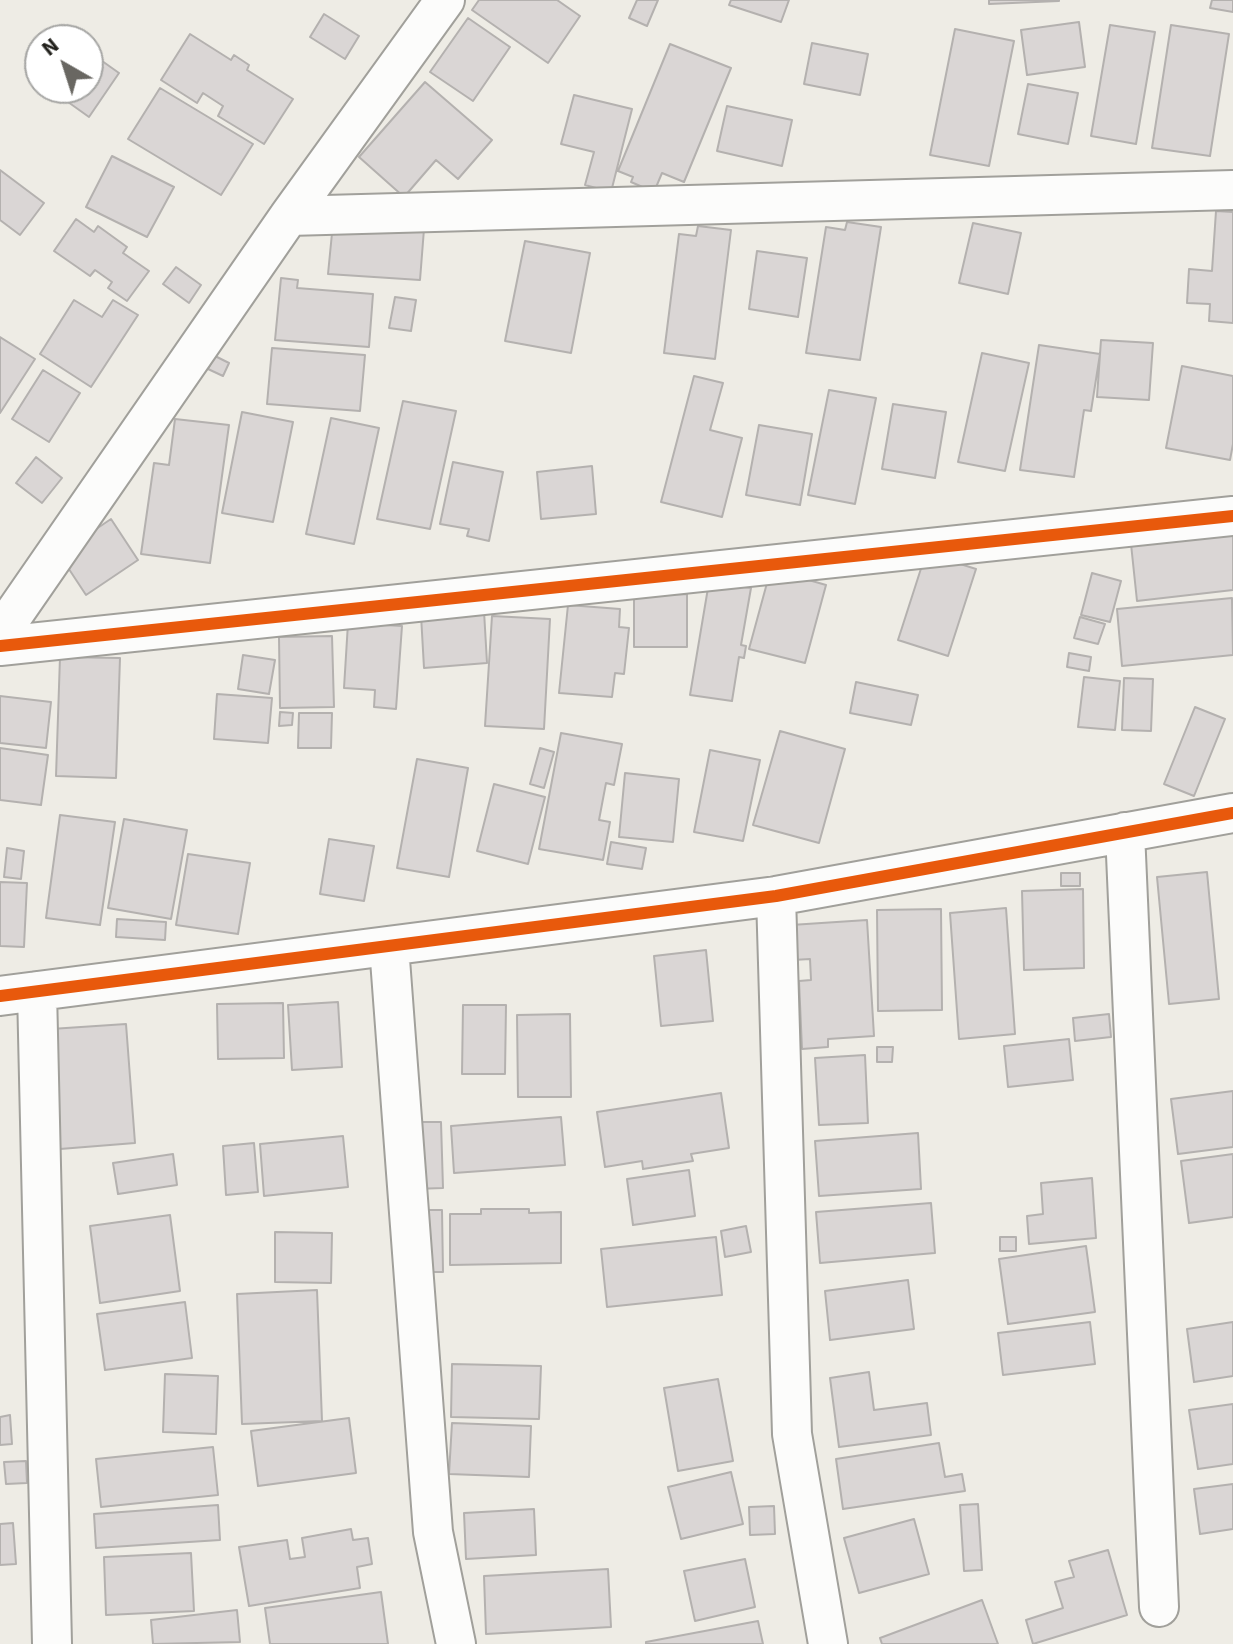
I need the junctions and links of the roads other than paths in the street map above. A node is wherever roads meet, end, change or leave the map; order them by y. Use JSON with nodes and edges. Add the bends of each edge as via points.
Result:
{"nodes":[{"id":1,"x":445,"y":0,"type":"edge"},
{"id":2,"x":1233,"y":190,"type":"edge"},
{"id":3,"x":289,"y":216,"type":"junction"},
{"id":4,"x":1233,"y":516,"type":"edge"},
{"id":5,"x":0,"y":634,"type":"edge"},
{"id":6,"x":0,"y":646,"type":"edge"},
{"id":7,"x":1230,"y":806,"type":"edge"},
{"id":8,"x":1125,"y":832,"type":"junction"},
{"id":9,"x":776,"y":896,"type":"junction"},
{"id":10,"x":389,"y":946,"type":"junction"},
{"id":11,"x":37,"y":991,"type":"junction"},
{"id":12,"x":0,"y":996,"type":"edge"},
{"id":13,"x":1159,"y":1607,"type":"dead end"},
{"id":14,"x":52,"y":1644,"type":"edge"},
{"id":15,"x":456,"y":1644,"type":"edge"},
{"id":16,"x":828,"y":1644,"type":"edge"}],
"edges":[{"from":1,"to":3,"type":"street"},
{"from":2,"to":3,"type":"street"},
{"from":3,"to":5,"type":"street"},
{"from":4,"to":6,"type":"street"},
{"from":7,"to":8,"type":"street"},
{"from":8,"to":9,"type":"street"},
{"from":8,"to":13,"type":"street"},
{"from":9,"to":10,"type":"street"},
{"from":9,"to":16,"type":"street","via":[[792,1434]]},
{"from":10,"to":11,"type":"street"},
{"from":10,"to":15,"type":"street","via":[[433,1532]]},
{"from":11,"to":12,"type":"street"},
{"from":11,"to":14,"type":"street"}]}
